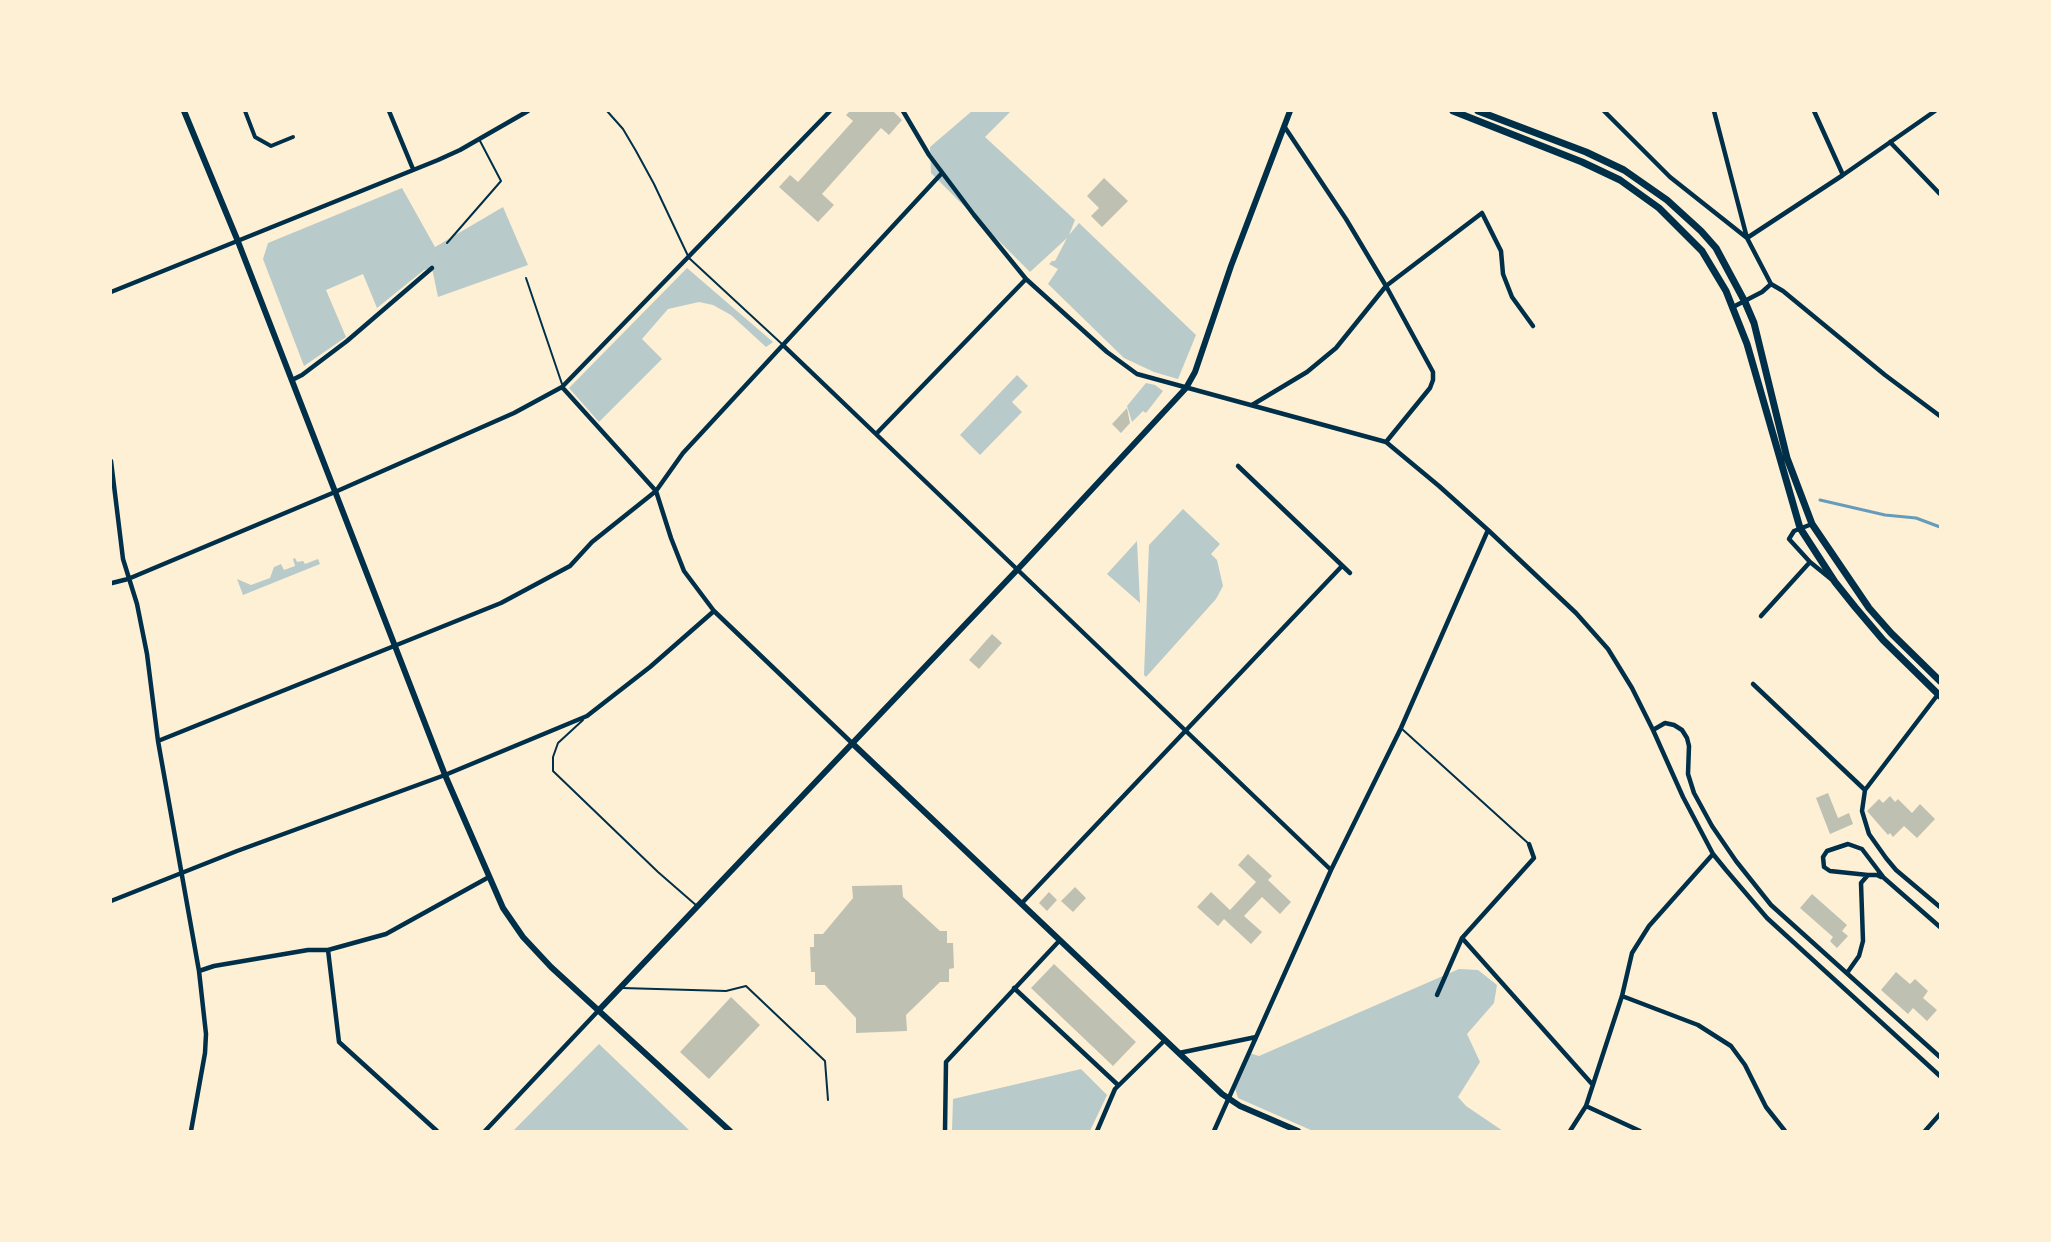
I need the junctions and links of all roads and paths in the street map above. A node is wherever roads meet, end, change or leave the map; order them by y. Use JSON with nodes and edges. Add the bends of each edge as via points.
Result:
{"nodes":[{"id":1,"x":184,"y":111,"type":"edge"},
{"id":2,"x":245,"y":111,"type":"edge"},
{"id":3,"x":389,"y":111,"type":"edge"},
{"id":4,"x":528,"y":111,"type":"edge"},
{"id":5,"x":607,"y":111,"type":"edge"},
{"id":6,"x":830,"y":111,"type":"edge"},
{"id":7,"x":903,"y":111,"type":"edge"},
{"id":8,"x":1290,"y":111,"type":"edge"},
{"id":9,"x":1453,"y":111,"type":"edge"},
{"id":10,"x":1478,"y":111,"type":"edge"},
{"id":11,"x":1605,"y":111,"type":"edge"},
{"id":12,"x":1714,"y":111,"type":"edge"},
{"id":13,"x":1814,"y":111,"type":"edge"},
{"id":14,"x":1935,"y":111,"type":"edge"},
{"id":15,"x":1284,"y":126,"type":"junction"},
{"id":16,"x":292,"y":137,"type":"dead end"},
{"id":17,"x":479,"y":139,"type":"junction"},
{"id":18,"x":1890,"y":142,"type":"junction"},
{"id":19,"x":413,"y":169,"type":"junction"},
{"id":20,"x":942,"y":173,"type":"junction"},
{"id":21,"x":1843,"y":175,"type":"junction"},
{"id":22,"x":1940,"y":194,"type":"edge"},
{"id":23,"x":1747,"y":238,"type":"junction"},
{"id":24,"x":237,"y":240,"type":"junction"},
{"id":25,"x":447,"y":243,"type":"dead end"},
{"id":26,"x":689,"y":258,"type":"junction"},
{"id":27,"x":432,"y":268,"type":"dead end"},
{"id":28,"x":526,"y":278,"type":"dead end"},
{"id":29,"x":1026,"y":279,"type":"junction"},
{"id":30,"x":1771,"y":284,"type":"junction"},
{"id":31,"x":1386,"y":286,"type":"junction"},
{"id":32,"x":111,"y":292,"type":"edge"},
{"id":33,"x":1745,"y":302,"type":"junction"},
{"id":34,"x":1733,"y":307,"type":"junction"},
{"id":35,"x":1533,"y":326,"type":"dead end"},
{"id":36,"x":784,"y":346,"type":"junction"},
{"id":37,"x":292,"y":380,"type":"junction"},
{"id":38,"x":562,"y":387,"type":"junction"},
{"id":39,"x":1186,"y":388,"type":"junction"},
{"id":40,"x":1252,"y":405,"type":"junction"},
{"id":41,"x":1940,"y":416,"type":"edge"},
{"id":42,"x":876,"y":434,"type":"junction"},
{"id":43,"x":1386,"y":442,"type":"junction"},
{"id":44,"x":111,"y":461,"type":"edge"},
{"id":45,"x":1238,"y":466,"type":"dead end"},
{"id":46,"x":656,"y":491,"type":"junction"},
{"id":47,"x":335,"y":492,"type":"junction"},
{"id":48,"x":1812,"y":524,"type":"junction"},
{"id":49,"x":1800,"y":528,"type":"junction"},
{"id":50,"x":1488,"y":530,"type":"junction"},
{"id":51,"x":1810,"y":562,"type":"junction"},
{"id":52,"x":1342,"y":566,"type":"junction"},
{"id":53,"x":1017,"y":570,"type":"junction"},
{"id":54,"x":1350,"y":573,"type":"dead end"},
{"id":55,"x":128,"y":579,"type":"junction"},
{"id":56,"x":1835,"y":582,"type":"junction"},
{"id":57,"x":112,"y":583,"type":"edge"},
{"id":58,"x":714,"y":611,"type":"junction"},
{"id":59,"x":1761,"y":616,"type":"dead end"},
{"id":60,"x":394,"y":645,"type":"junction"},
{"id":61,"x":1940,"y":681,"type":"edge"},
{"id":62,"x":1753,"y":684,"type":"dead end"},
{"id":63,"x":1939,"y":694,"type":"edge"},
{"id":64,"x":587,"y":716,"type":"junction"},
{"id":65,"x":1401,"y":728,"type":"junction"},
{"id":66,"x":1653,"y":730,"type":"junction"},
{"id":67,"x":1184,"y":732,"type":"junction"},
{"id":68,"x":158,"y":741,"type":"junction"},
{"id":69,"x":853,"y":744,"type":"junction"},
{"id":70,"x":444,"y":775,"type":"junction"},
{"id":71,"x":1865,"y":790,"type":"junction"},
{"id":72,"x":1529,"y":844,"type":"joint"},
{"id":73,"x":1713,"y":854,"type":"junction"},
{"id":74,"x":1331,"y":870,"type":"junction"},
{"id":75,"x":181,"y":873,"type":"junction"},
{"id":76,"x":1868,"y":875,"type":"junction"},
{"id":77,"x":489,"y":877,"type":"junction"},
{"id":78,"x":1884,"y":878,"type":"junction"},
{"id":79,"x":111,"y":901,"type":"edge"},
{"id":80,"x":1022,"y":903,"type":"junction"},
{"id":81,"x":697,"y":906,"type":"junction"},
{"id":82,"x":1940,"y":907,"type":"edge"},
{"id":83,"x":1940,"y":927,"type":"edge"},
{"id":84,"x":1462,"y":939,"type":"junction"},
{"id":85,"x":1060,"y":940,"type":"junction"},
{"id":86,"x":328,"y":950,"type":"junction"},
{"id":87,"x":199,"y":971,"type":"junction"},
{"id":88,"x":1847,"y":973,"type":"junction"},
{"id":89,"x":618,"y":988,"type":"junction"},
{"id":90,"x":1014,"y":988,"type":"junction"},
{"id":91,"x":1437,"y":995,"type":"dead end"},
{"id":92,"x":1622,"y":996,"type":"junction"},
{"id":93,"x":598,"y":1011,"type":"junction"},
{"id":94,"x":1256,"y":1037,"type":"junction"},
{"id":95,"x":1165,"y":1040,"type":"junction"},
{"id":96,"x":1179,"y":1053,"type":"junction"},
{"id":97,"x":1940,"y":1056,"type":"edge"},
{"id":98,"x":1940,"y":1076,"type":"edge"},
{"id":99,"x":1592,"y":1084,"type":"junction"},
{"id":100,"x":1118,"y":1085,"type":"junction"},
{"id":101,"x":1228,"y":1099,"type":"junction"},
{"id":102,"x":828,"y":1100,"type":"dead end"},
{"id":103,"x":1586,"y":1106,"type":"junction"},
{"id":104,"x":1940,"y":1114,"type":"edge"},
{"id":105,"x":191,"y":1131,"type":"edge"},
{"id":106,"x":436,"y":1131,"type":"edge"},
{"id":107,"x":485,"y":1131,"type":"edge"},
{"id":108,"x":730,"y":1131,"type":"edge"},
{"id":109,"x":945,"y":1131,"type":"edge"},
{"id":110,"x":1097,"y":1131,"type":"edge"},
{"id":111,"x":1214,"y":1131,"type":"edge"},
{"id":112,"x":1298,"y":1131,"type":"edge"},
{"id":113,"x":1570,"y":1131,"type":"edge"},
{"id":114,"x":1640,"y":1131,"type":"edge"},
{"id":115,"x":1785,"y":1131,"type":"edge"},
{"id":116,"x":1925,"y":1131,"type":"edge"}],
"edges":[{"from":1,"to":24,"type":"street"},
{"from":2,"to":16,"type":"street","via":[[255,137],[271,146]]},
{"from":3,"to":19,"type":"street"},
{"from":4,"to":17,"type":"street"},
{"from":5,"to":26,"type":"lane","via":[[636,151]]},
{"from":6,"to":26,"type":"street"},
{"from":7,"to":20,"type":"street"},
{"from":8,"to":15,"type":"street"},
{"from":9,"to":34,"type":"main road","via":[[1582,162],[1652,201],[1702,251]]},
{"from":10,"to":33,"type":"main road","via":[[1586,152],[1654,190],[1716,248]]},
{"from":11,"to":23,"type":"street","via":[[1670,177]]},
{"from":12,"to":23,"type":"street"},
{"from":13,"to":21,"type":"street"},
{"from":14,"to":18,"type":"street"},
{"from":15,"to":31,"type":"street"},
{"from":15,"to":39,"type":"street"},
{"from":17,"to":19,"type":"street"},
{"from":17,"to":25,"type":"lane","via":[[501,181]]},
{"from":18,"to":21,"type":"street"},
{"from":18,"to":22,"type":"street"},
{"from":19,"to":24,"type":"street"},
{"from":20,"to":29,"type":"street"},
{"from":20,"to":36,"type":"street"},
{"from":21,"to":23,"type":"street"},
{"from":23,"to":30,"type":"street"},
{"from":24,"to":32,"type":"street"},
{"from":24,"to":37,"type":"street"},
{"from":26,"to":36,"type":"lane"},
{"from":26,"to":38,"type":"street"},
{"from":27,"to":37,"type":"street","via":[[346,342]]},
{"from":28,"to":38,"type":"lane"},
{"from":29,"to":39,"type":"street","via":[[1137,374]]},
{"from":29,"to":42,"type":"street"},
{"from":30,"to":33,"type":"street"},
{"from":30,"to":41,"type":"street"},
{"from":31,"to":35,"type":"street","via":[[1482,213],[1501,251],[1503,274],[1512,297]]},
{"from":31,"to":40,"type":"street","via":[[1336,348],[1307,372]]},
{"from":31,"to":43,"type":"street","via":[[1430,364],[1433,380]]},
{"from":33,"to":34,"type":"street"},
{"from":33,"to":48,"type":"main road","via":[[1754,323],[1787,458]]},
{"from":34,"to":49,"type":"main road"},
{"from":36,"to":42,"type":"street"},
{"from":36,"to":46,"type":"street","via":[[683,453]]},
{"from":37,"to":47,"type":"street"},
{"from":38,"to":46,"type":"street"},
{"from":38,"to":47,"type":"street","via":[[514,414]]},
{"from":39,"to":40,"type":"street"},
{"from":39,"to":53,"type":"street"},
{"from":40,"to":43,"type":"street"},
{"from":42,"to":53,"type":"street"},
{"from":43,"to":50,"type":"street"},
{"from":44,"to":55,"type":"street"},
{"from":45,"to":52,"type":"street"},
{"from":46,"to":58,"type":"street","via":[[684,571]]},
{"from":46,"to":60,"type":"street","via":[[570,566],[501,603]]},
{"from":47,"to":55,"type":"street"},
{"from":47,"to":60,"type":"street"},
{"from":48,"to":49,"type":"street"},
{"from":48,"to":61,"type":"main road","via":[[1869,608]]},
{"from":49,"to":51,"type":"street","via":[[1789,539]]},
{"from":49,"to":56,"type":"main road"},
{"from":50,"to":65,"type":"street"},
{"from":50,"to":66,"type":"street","via":[[1576,613],[1608,649]]},
{"from":51,"to":56,"type":"street"},
{"from":51,"to":59,"type":"street"},
{"from":52,"to":54,"type":"street"},
{"from":52,"to":67,"type":"street"},
{"from":53,"to":67,"type":"street"},
{"from":53,"to":69,"type":"street"},
{"from":55,"to":57,"type":"street"},
{"from":55,"to":68,"type":"street","via":[[147,654]]},
{"from":56,"to":63,"type":"main road","via":[[1883,640]]},
{"from":58,"to":64,"type":"street"},
{"from":58,"to":69,"type":"street"},
{"from":60,"to":68,"type":"street"},
{"from":60,"to":70,"type":"street"},
{"from":62,"to":71,"type":"street"},
{"from":63,"to":71,"type":"street"},
{"from":64,"to":70,"type":"street"},
{"from":64,"to":81,"type":"lane","via":[[558,743],[553,771]]},
{"from":65,"to":72,"type":"lane"},
{"from":65,"to":74,"type":"street"},
{"from":66,"to":73,"type":"street"},
{"from":66,"to":88,"type":"street","via":[[1665,723],[1683,730],[1689,746],[1688,774],[1712,826],[1771,905]]},
{"from":67,"to":74,"type":"street"},
{"from":67,"to":80,"type":"street"},
{"from":68,"to":75,"type":"street"},
{"from":69,"to":80,"type":"street"},
{"from":69,"to":81,"type":"street"},
{"from":70,"to":75,"type":"street"},
{"from":70,"to":77,"type":"street"},
{"from":71,"to":82,"type":"street","via":[[1862,811],[1869,834],[1896,870]]},
{"from":72,"to":84,"type":"street","via":[[1534,858]]},
{"from":73,"to":92,"type":"street","via":[[1639,939]]},
{"from":73,"to":98,"type":"street","via":[[1767,918]]},
{"from":74,"to":94,"type":"street"},
{"from":75,"to":79,"type":"street"},
{"from":75,"to":87,"type":"street"},
{"from":76,"to":78,"type":"street"},
{"from":76,"to":78,"type":"street","via":[[1827,870],[1823,856],[1848,844],[1862,849]]},
{"from":76,"to":88,"type":"street","via":[[1859,888],[1863,941],[1859,956]]},
{"from":77,"to":86,"type":"street","via":[[386,934]]},
{"from":77,"to":93,"type":"street","via":[[503,908],[523,936]]},
{"from":78,"to":83,"type":"street"},
{"from":80,"to":85,"type":"street"},
{"from":81,"to":89,"type":"street"},
{"from":84,"to":91,"type":"street"},
{"from":84,"to":99,"type":"street"},
{"from":85,"to":90,"type":"street"},
{"from":85,"to":95,"type":"street"},
{"from":86,"to":87,"type":"street","via":[[308,950]]},
{"from":86,"to":106,"type":"street","via":[[339,1042]]},
{"from":87,"to":105,"type":"street","via":[[206,1053]]},
{"from":88,"to":97,"type":"street"},
{"from":89,"to":93,"type":"street"},
{"from":89,"to":102,"type":"lane","via":[[726,991],[746,986],[825,1061]]},
{"from":90,"to":100,"type":"street"},
{"from":90,"to":109,"type":"street","via":[[946,1062]]},
{"from":92,"to":99,"type":"street"},
{"from":92,"to":115,"type":"street","via":[[1698,1025],[1731,1046],[1766,1107]]},
{"from":93,"to":107,"type":"street"},
{"from":93,"to":108,"type":"street"},
{"from":94,"to":96,"type":"street"},
{"from":94,"to":101,"type":"street"},
{"from":95,"to":96,"type":"street"},
{"from":95,"to":100,"type":"street"},
{"from":96,"to":101,"type":"street"},
{"from":99,"to":103,"type":"street"},
{"from":100,"to":110,"type":"street"},
{"from":101,"to":111,"type":"street"},
{"from":101,"to":112,"type":"street"},
{"from":103,"to":113,"type":"street"},
{"from":103,"to":114,"type":"street"},
{"from":104,"to":116,"type":"street"}]}
